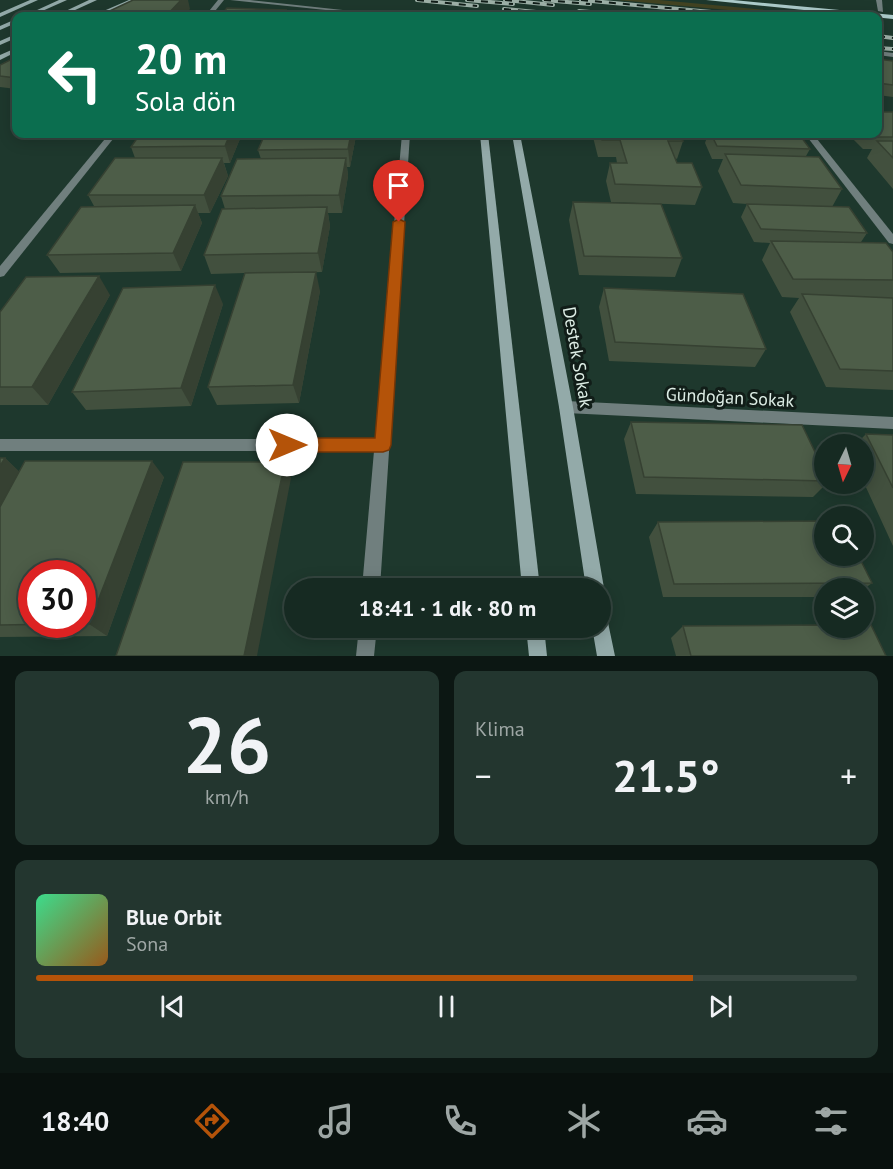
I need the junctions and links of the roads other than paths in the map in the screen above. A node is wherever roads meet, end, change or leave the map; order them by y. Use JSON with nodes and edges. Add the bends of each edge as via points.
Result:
{"nodes":[{"id":1,"x":35,"y":0,"type":"edge"},
{"id":2,"x":64,"y":0,"type":"edge"},
{"id":3,"x":94,"y":0,"type":"edge"},
{"id":4,"x":134,"y":0,"type":"edge"},
{"id":5,"x":221,"y":0,"type":"edge"},
{"id":6,"x":233,"y":0,"type":"edge"},
{"id":7,"x":710,"y":0,"type":"edge"},
{"id":8,"x":768,"y":0,"type":"edge"},
{"id":9,"x":879,"y":0,"type":"edge"},
{"id":10,"x":880,"y":11,"type":"junction"},
{"id":11,"x":36,"y":12,"type":"edge"},
{"id":12,"x":67,"y":12,"type":"edge"},
{"id":13,"x":105,"y":12,"type":"edge"},
{"id":14,"x":211,"y":12,"type":"edge"},
{"id":15,"x":355,"y":12,"type":"edge"},
{"id":16,"x":839,"y":12,"type":"edge"},
{"id":17,"x":893,"y":12,"type":"edge"},
{"id":18,"x":0,"y":15,"type":"edge"},
{"id":19,"x":110,"y":138,"type":"edge"},
{"id":20,"x":406,"y":138,"type":"edge"},
{"id":21,"x":484,"y":138,"type":"edge"},
{"id":22,"x":517,"y":138,"type":"edge"},
{"id":23,"x":812,"y":138,"type":"edge"},
{"id":24,"x":893,"y":241,"type":"edge"},
{"id":25,"x":0,"y":273,"type":"edge"},
{"id":26,"x":566,"y":407,"type":"junction"},
{"id":27,"x":893,"y":423,"type":"edge"},
{"id":28,"x":0,"y":445,"type":"edge"},
{"id":29,"x":383,"y":445,"type":"junction"},
{"id":30,"x":372,"y":578,"type":"edge"},
{"id":31,"x":530,"y":578,"type":"edge"},
{"id":32,"x":593,"y":578,"type":"edge"},
{"id":33,"x":367,"y":638,"type":"edge"},
{"id":34,"x":536,"y":638,"type":"edge"},
{"id":35,"x":603,"y":638,"type":"edge"},
{"id":36,"x":365,"y":656,"type":"edge"},
{"id":37,"x":538,"y":656,"type":"edge"},
{"id":38,"x":606,"y":656,"type":"edge"}],
"edges":[{"from":1,"to":18,"type":"street"},
{"from":2,"to":11,"type":"street"},
{"from":3,"to":12,"type":"street"},
{"from":4,"to":13,"type":"street"},
{"from":5,"to":14,"type":"street"},
{"from":6,"to":15,"type":"street"},
{"from":7,"to":16,"type":"main road"},
{"from":8,"to":10,"type":"main road"},
{"from":9,"to":10,"type":"street"},
{"from":10,"to":17,"type":"main road"},
{"from":19,"to":25,"type":"street"},
{"from":20,"to":29,"type":"street"},
{"from":21,"to":31,"type":"street"},
{"from":22,"to":26,"type":"street","name":"Destek Sokak"},
{"from":23,"to":24,"type":"street"},
{"from":26,"to":27,"type":"street","name":"Gündoğan Sokak"},
{"from":26,"to":32,"type":"street","name":"Destek Sokak"},
{"from":28,"to":29,"type":"street"},
{"from":29,"to":30,"type":"street"},
{"from":33,"to":36,"type":"street"},
{"from":34,"to":37,"type":"street"},
{"from":35,"to":38,"type":"street"}]}
